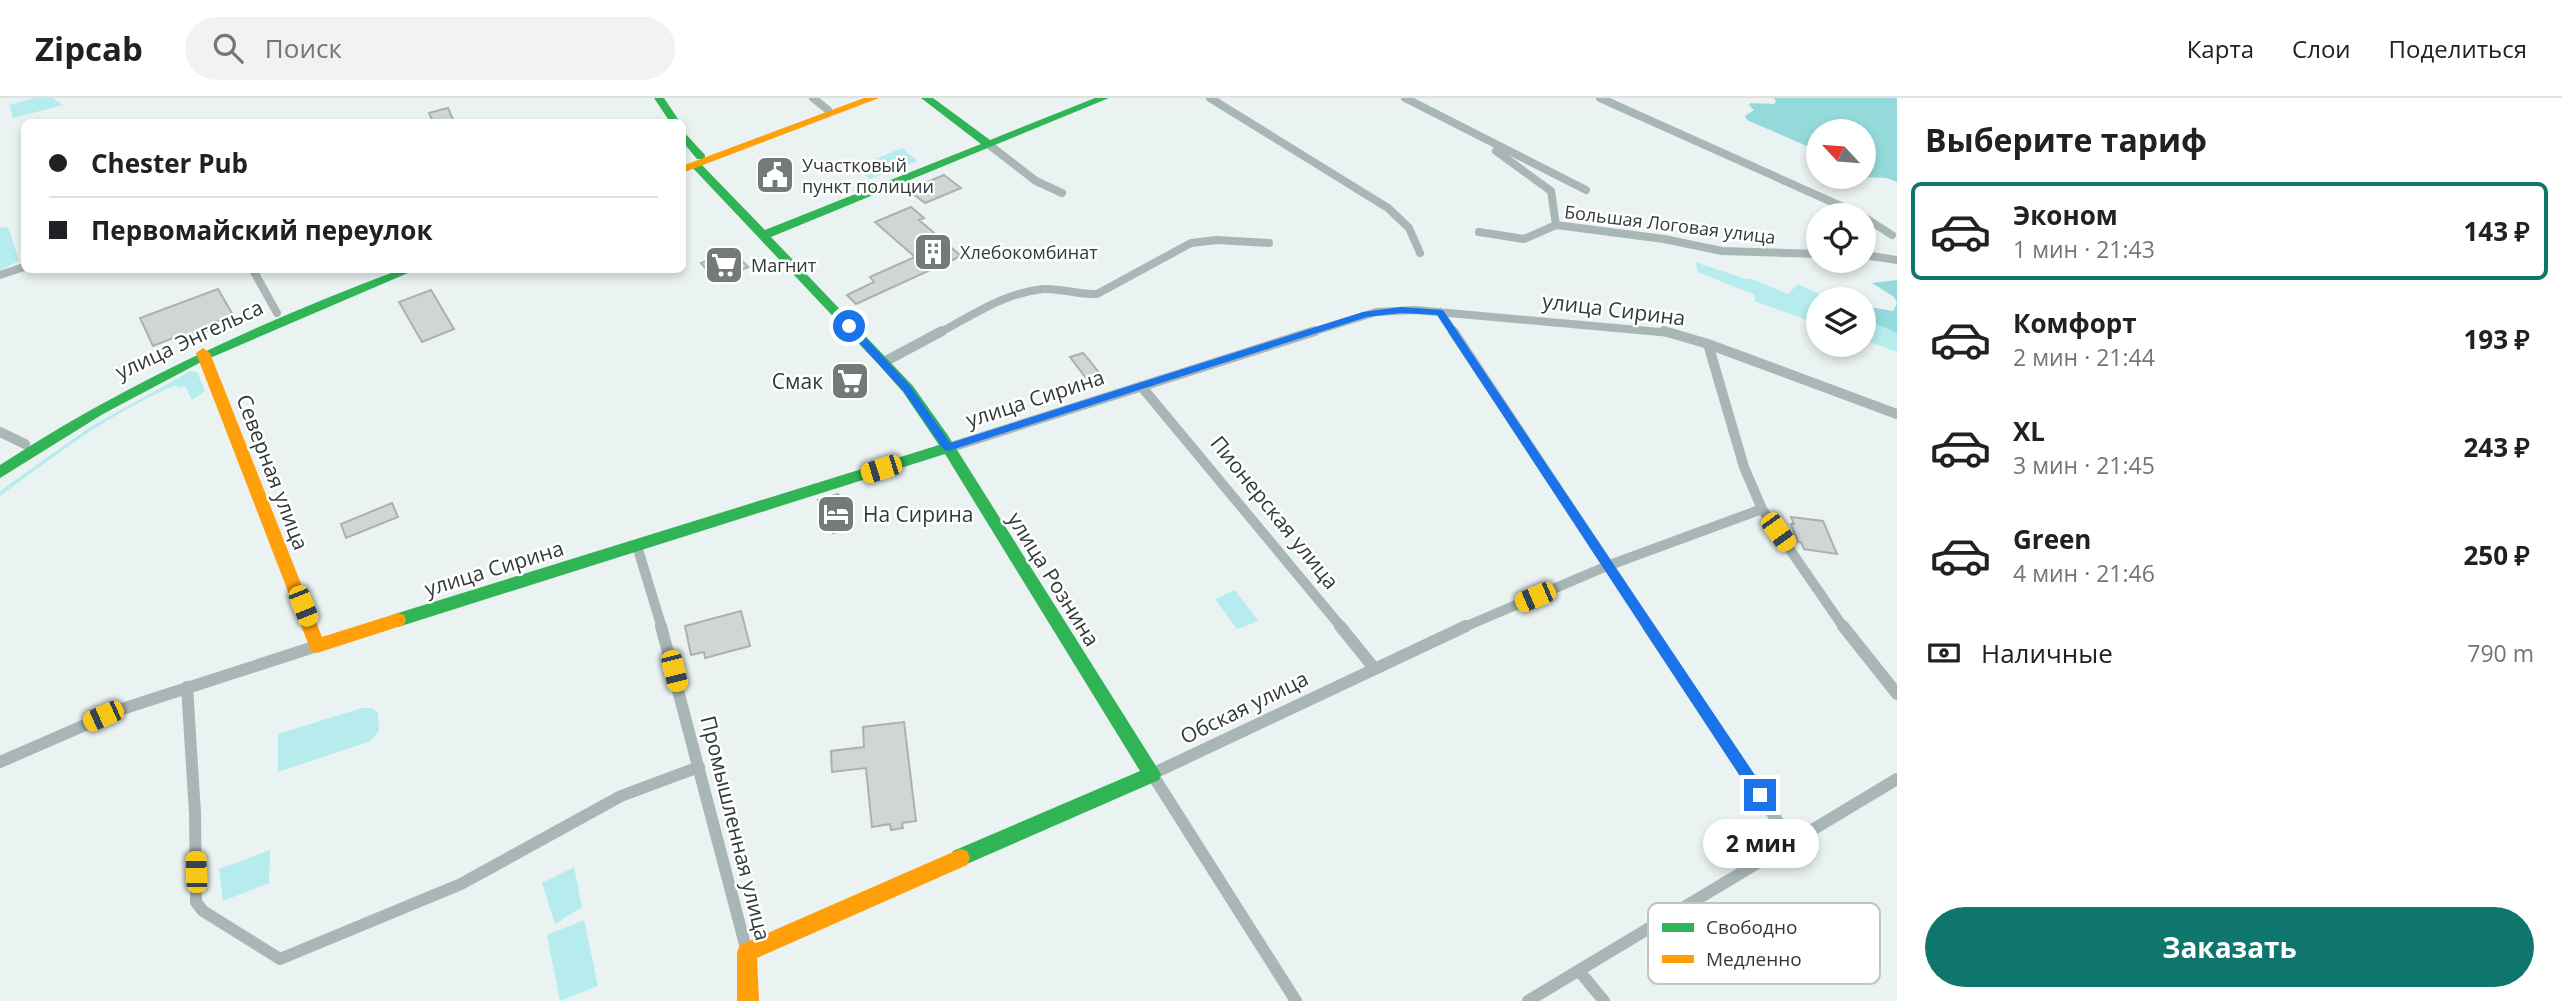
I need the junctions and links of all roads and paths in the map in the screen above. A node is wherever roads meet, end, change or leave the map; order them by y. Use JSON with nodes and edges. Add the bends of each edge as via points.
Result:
{"nodes":[{"id":1,"x":649,"y":98,"type":"edge"},
{"id":2,"x":659,"y":98,"type":"edge"},
{"id":3,"x":813,"y":98,"type":"edge"},
{"id":4,"x":859,"y":98,"type":"edge"},
{"id":5,"x":874,"y":98,"type":"edge"},
{"id":6,"x":926,"y":98,"type":"edge"},
{"id":7,"x":1104,"y":98,"type":"edge"},
{"id":8,"x":1210,"y":98,"type":"edge"},
{"id":9,"x":1405,"y":98,"type":"edge"},
{"id":10,"x":1600,"y":98,"type":"edge"},
{"id":11,"x":828,"y":110,"type":"junction"},
{"id":12,"x":662,"y":119,"type":"edge"},
{"id":13,"x":673,"y":119,"type":"edge"},
{"id":14,"x":1477,"y":135,"type":"junction"},
{"id":15,"x":988,"y":144,"type":"junction"},
{"id":16,"x":691,"y":161,"type":"edge"},
{"id":17,"x":1586,"y":190,"type":"dead end"},
{"id":18,"x":1062,"y":193,"type":"dead end"},
{"id":19,"x":1833,"y":203,"type":"edge"},
{"id":20,"x":1556,"y":225,"type":"junction"},
{"id":21,"x":1876,"y":225,"type":"edge"},
{"id":22,"x":1479,"y":232,"type":"dead end"},
{"id":23,"x":1892,"y":235,"type":"dead end"},
{"id":24,"x":762,"y":236,"type":"junction"},
{"id":25,"x":1269,"y":243,"type":"dead end"},
{"id":26,"x":1420,"y":253,"type":"dead end"},
{"id":27,"x":1806,"y":254,"type":"edge"},
{"id":28,"x":1876,"y":257,"type":"edge"},
{"id":29,"x":1897,"y":260,"type":"edge"},
{"id":30,"x":21,"y":268,"type":"edge"},
{"id":31,"x":255,"y":273,"type":"edge"},
{"id":32,"x":385,"y":273,"type":"edge"},
{"id":33,"x":397,"y":273,"type":"edge"},
{"id":34,"x":0,"y":275,"type":"edge"},
{"id":35,"x":376,"y":278,"type":"junction"},
{"id":36,"x":1440,"y":312,"type":"junction"},
{"id":37,"x":279,"y":316,"type":"junction"},
{"id":38,"x":1708,"y":344,"type":"junction"},
{"id":39,"x":200,"y":350,"type":"junction"},
{"id":40,"x":884,"y":362,"type":"junction"},
{"id":41,"x":1141,"y":386,"type":"junction"},
{"id":42,"x":1897,"y":414,"type":"edge"},
{"id":43,"x":0,"y":432,"type":"edge"},
{"id":44,"x":29,"y":446,"type":"junction"},
{"id":45,"x":948,"y":448,"type":"junction"},
{"id":46,"x":0,"y":462,"type":"edge"},
{"id":47,"x":0,"y":472,"type":"edge"},
{"id":48,"x":1762,"y":509,"type":"junction"},
{"id":49,"x":637,"y":546,"type":"junction"},
{"id":50,"x":1607,"y":566,"type":"junction"},
{"id":51,"x":317,"y":646,"type":"junction"},
{"id":52,"x":1374,"y":668,"type":"junction"},
{"id":53,"x":187,"y":687,"type":"junction"},
{"id":54,"x":1897,"y":694,"type":"edge"},
{"id":55,"x":0,"y":762,"type":"edge"},
{"id":56,"x":699,"y":767,"type":"junction"},
{"id":57,"x":1152,"y":774,"type":"junction"},
{"id":58,"x":1897,"y":779,"type":"edge"},
{"id":59,"x":1790,"y":840,"type":"junction"},
{"id":60,"x":1690,"y":903,"type":"edge"},
{"id":61,"x":1648,"y":929,"type":"edge"},
{"id":62,"x":747,"y":952,"type":"junction"},
{"id":63,"x":1580,"y":972,"type":"junction"},
{"id":64,"x":748,"y":1001,"type":"edge"},
{"id":65,"x":1296,"y":1001,"type":"edge"},
{"id":66,"x":1528,"y":1001,"type":"edge"},
{"id":67,"x":1604,"y":1001,"type":"edge"}],
"edges":[{"from":1,"to":12,"type":"main road"},
{"from":2,"to":13,"type":"main road"},
{"from":3,"to":11,"type":"street"},
{"from":4,"to":11,"type":"main road"},
{"from":5,"to":16,"type":"main road"},
{"from":6,"to":15,"type":"main road"},
{"from":7,"to":15,"type":"main road"},
{"from":8,"to":26,"type":"street","via":[[1388,208],[1409,228]]},
{"from":9,"to":14,"type":"street"},
{"from":10,"to":19,"type":"street"},
{"from":11,"to":16,"type":"main road"},
{"from":14,"to":17,"type":"street"},
{"from":14,"to":20,"type":"street","via":[[1551,191]]},
{"from":15,"to":18,"type":"street","via":[[1036,181]]},
{"from":15,"to":24,"type":"main road"},
{"from":16,"to":24,"type":"main road","name":"улица Рознина"},
{"from":20,"to":22,"type":"street","name":"Большая Логовая улица","via":[[1524,239]]},
{"from":20,"to":27,"type":"street","name":"Большая Логовая улица","via":[[1723,251]]},
{"from":21,"to":23,"type":"street"},
{"from":24,"to":40,"type":"main road","name":"улица Рознина"},
{"from":25,"to":40,"type":"street","via":[[1191,243],[1097,294],[1046,289],[1009,295]]},
{"from":28,"to":29,"type":"street"},
{"from":30,"to":34,"type":"street"},
{"from":31,"to":37,"type":"street"},
{"from":32,"to":35,"type":"main road","name":"улица Энгельса"},
{"from":33,"to":35,"type":"main road","name":"улица Энгельса"},
{"from":35,"to":37,"type":"main road","name":"улица Энгельса"},
{"from":36,"to":38,"type":"street","name":"улица Сирина","via":[[1658,330]]},
{"from":36,"to":41,"type":"street","name":"улица Сирина","via":[[1366,314]]},
{"from":36,"to":50,"type":"street"},
{"from":37,"to":39,"type":"main road","name":"улица Энгельса"},
{"from":38,"to":42,"type":"street","name":"улица Сирина"},
{"from":38,"to":48,"type":"street","via":[[1744,467]]},
{"from":39,"to":44,"type":"main road","name":"улица Энгельса","via":[[119,386]]},
{"from":39,"to":51,"type":"main road","name":"Северная улица"},
{"from":40,"to":45,"type":"main road","name":"улица Рознина"},
{"from":41,"to":45,"type":"street","name":"улица Сирина"},
{"from":41,"to":52,"type":"street","name":"Пионерская улица"},
{"from":43,"to":44,"type":"street"},
{"from":44,"to":46,"type":"main road","name":"улица Энгельса"},
{"from":44,"to":47,"type":"main road","name":"улица Энгельса"},
{"from":45,"to":49,"type":"main road","name":"улица Сирина"},
{"from":45,"to":57,"type":"main road","name":"улица Рознина"},
{"from":48,"to":50,"type":"street","name":"Обская улица"},
{"from":48,"to":54,"type":"street","via":[[1851,638]]},
{"from":49,"to":51,"type":"main road","name":"улица Сирина"},
{"from":49,"to":56,"type":"street","name":"Промышленная улица"},
{"from":50,"to":52,"type":"street","name":"Обская улица"},
{"from":50,"to":59,"type":"street"},
{"from":51,"to":53,"type":"street","name":"улица Сирина"},
{"from":52,"to":57,"type":"street","name":"Обская улица"},
{"from":53,"to":55,"type":"street","name":"улица Сирина","via":[[121,709]]},
{"from":53,"to":56,"type":"street","via":[[196,902],[202,911],[280,959],[461,884],[621,796]]},
{"from":56,"to":62,"type":"street","name":"Промышленная улица"},
{"from":57,"to":62,"type":"main road","name":"Обская улица"},
{"from":57,"to":65,"type":"street","name":"улица Рознина"},
{"from":58,"to":59,"type":"street"},
{"from":59,"to":60,"type":"street"},
{"from":61,"to":63,"type":"street"},
{"from":62,"to":64,"type":"main road","name":"Промышленная улица"},
{"from":63,"to":66,"type":"street"},
{"from":63,"to":67,"type":"street"}]}
